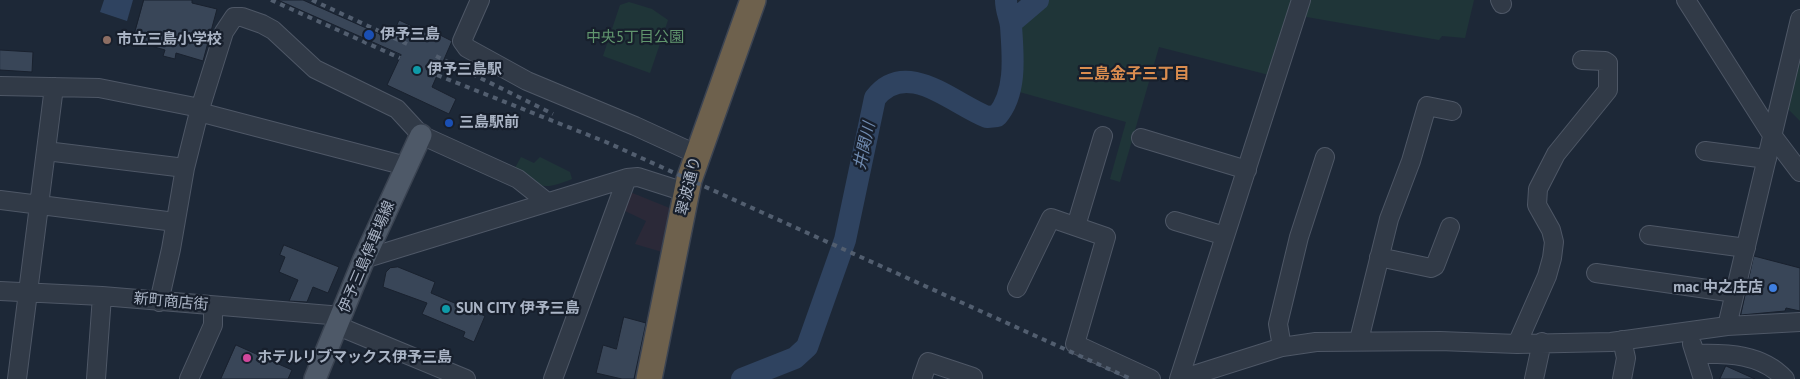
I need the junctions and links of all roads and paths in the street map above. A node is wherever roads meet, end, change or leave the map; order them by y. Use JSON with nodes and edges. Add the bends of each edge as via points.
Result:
{"nodes":[{"id":1,"x":480,"y":0,"type":"edge"},
{"id":2,"x":753,"y":0,"type":"edge"},
{"id":3,"x":1301,"y":0,"type":"edge"},
{"id":4,"x":1686,"y":0,"type":"edge"},
{"id":5,"x":1800,"y":19,"type":"edge"},
{"id":6,"x":1582,"y":60,"type":"dead end"},
{"id":7,"x":54,"y":87,"type":"junction"},
{"id":8,"x":0,"y":89,"type":"edge"},
{"id":9,"x":199,"y":110,"type":"junction"},
{"id":10,"x":1452,"y":111,"type":"dead end"},
{"id":11,"x":420,"y":135,"type":"junction"},
{"id":12,"x":1772,"y":135,"type":"junction"},
{"id":13,"x":1104,"y":136,"type":"dead end"},
{"id":14,"x":1141,"y":138,"type":"dead end"},
{"id":15,"x":46,"y":151,"type":"junction"},
{"id":16,"x":1705,"y":151,"type":"dead end"},
{"id":17,"x":696,"y":154,"type":"junction"},
{"id":18,"x":1325,"y":157,"type":"dead end"},
{"id":19,"x":1767,"y":159,"type":"junction"},
{"id":20,"x":406,"y":166,"type":"junction"},
{"id":21,"x":185,"y":168,"type":"junction"},
{"id":22,"x":1246,"y":170,"type":"junction"},
{"id":23,"x":1800,"y":172,"type":"edge"},
{"id":24,"x":627,"y":178,"type":"junction"},
{"id":25,"x":685,"y":192,"type":"junction"},
{"id":26,"x":0,"y":200,"type":"edge"},
{"id":27,"x":547,"y":202,"type":"junction"},
{"id":28,"x":38,"y":205,"type":"junction"},
{"id":29,"x":1175,"y":221,"type":"dead end"},
{"id":30,"x":175,"y":222,"type":"junction"},
{"id":31,"x":1076,"y":226,"type":"junction"},
{"id":32,"x":1450,"y":227,"type":"dead end"},
{"id":33,"x":1649,"y":235,"type":"dead end"},
{"id":34,"x":1225,"y":236,"type":"junction"},
{"id":35,"x":1746,"y":248,"type":"junction"},
{"id":36,"x":1380,"y":257,"type":"junction"},
{"id":37,"x":364,"y":259,"type":"junction"},
{"id":38,"x":1596,"y":273,"type":"dead end"},
{"id":39,"x":1017,"y":288,"type":"dead end"},
{"id":40,"x":0,"y":291,"type":"edge"},
{"id":41,"x":28,"y":291,"type":"junction"},
{"id":42,"x":1735,"y":293,"type":"junction"},
{"id":43,"x":102,"y":296,"type":"junction"},
{"id":44,"x":158,"y":302,"type":"junction"},
{"id":45,"x":213,"y":306,"type":"junction"},
{"id":46,"x":340,"y":321,"type":"junction"},
{"id":47,"x":1800,"y":322,"type":"edge"},
{"id":48,"x":1727,"y":326,"type":"junction"},
{"id":49,"x":1689,"y":332,"type":"junction"},
{"id":50,"x":1359,"y":340,"type":"junction"},
{"id":51,"x":1622,"y":340,"type":"junction"},
{"id":52,"x":1542,"y":342,"type":"junction"},
{"id":53,"x":1517,"y":344,"type":"junction"},
{"id":54,"x":1282,"y":347,"type":"junction"},
{"id":55,"x":1695,"y":354,"type":"junction"},
{"id":56,"x":973,"y":377,"type":"dead end"},
{"id":57,"x":17,"y":379,"type":"edge"},
{"id":58,"x":96,"y":379,"type":"edge"},
{"id":59,"x":189,"y":379,"type":"edge"},
{"id":60,"x":315,"y":379,"type":"edge"},
{"id":61,"x":466,"y":379,"type":"edge"},
{"id":62,"x":553,"y":379,"type":"edge"},
{"id":63,"x":649,"y":379,"type":"edge"},
{"id":64,"x":922,"y":379,"type":"edge"},
{"id":65,"x":1151,"y":379,"type":"edge"},
{"id":66,"x":1180,"y":379,"type":"edge"},
{"id":67,"x":1534,"y":379,"type":"edge"},
{"id":68,"x":1622,"y":379,"type":"edge"},
{"id":69,"x":1703,"y":379,"type":"edge"},
{"id":70,"x":1785,"y":379,"type":"edge"}],
"edges":[{"from":1,"to":17,"type":"street","via":[[462,40],[467,48],[526,81]]},
{"from":2,"to":17,"type":"highway","name":"翠波通り"},
{"from":3,"to":22,"type":"street"},
{"from":4,"to":12,"type":"street"},
{"from":5,"to":12,"type":"street"},
{"from":6,"to":53,"type":"street","via":[[1608,64],[1608,90],[1556,154],[1538,189],[1537,205],[1554,242],[1552,258]]},
{"from":7,"to":8,"type":"street"},
{"from":7,"to":9,"type":"street","via":[[99,88]]},
{"from":7,"to":15,"type":"street"},
{"from":9,"to":11,"type":"street","via":[[224,32],[234,17],[242,17],[267,27],[315,69],[397,109]]},
{"from":9,"to":20,"type":"street"},
{"from":9,"to":21,"type":"street"},
{"from":10,"to":36,"type":"street","via":[[1427,106],[1411,161],[1389,218]]},
{"from":11,"to":20,"type":"main road","name":"伊予三島停車場線"},
{"from":11,"to":27,"type":"street","via":[[518,180]]},
{"from":12,"to":19,"type":"street"},
{"from":12,"to":23,"type":"street"},
{"from":13,"to":31,"type":"street"},
{"from":14,"to":22,"type":"street"},
{"from":15,"to":21,"type":"street"},
{"from":15,"to":28,"type":"street"},
{"from":16,"to":19,"type":"street"},
{"from":17,"to":25,"type":"highway","name":"翠波通り"},
{"from":18,"to":54,"type":"street","via":[[1299,237],[1278,324]]},
{"from":19,"to":35,"type":"street"},
{"from":20,"to":37,"type":"main road","name":"伊予三島停車場線"},
{"from":21,"to":30,"type":"street"},
{"from":22,"to":34,"type":"street"},
{"from":24,"to":25,"type":"street","via":[[638,177]]},
{"from":24,"to":27,"type":"street"},
{"from":24,"to":62,"type":"street"},
{"from":25,"to":63,"type":"highway","name":"翠波通り"},
{"from":26,"to":28,"type":"street"},
{"from":27,"to":37,"type":"street"},
{"from":28,"to":30,"type":"street"},
{"from":28,"to":41,"type":"street"},
{"from":29,"to":34,"type":"street"},
{"from":30,"to":44,"type":"street"},
{"from":31,"to":39,"type":"street","via":[[1051,218]]},
{"from":31,"to":65,"type":"street","via":[[1106,236],[1075,344]]},
{"from":32,"to":36,"type":"street","via":[[1435,266],[1431,268]]},
{"from":33,"to":35,"type":"street"},
{"from":34,"to":66,"type":"street"},
{"from":35,"to":42,"type":"street"},
{"from":36,"to":50,"type":"street"},
{"from":37,"to":46,"type":"main road","name":"伊予三島停車場線"},
{"from":38,"to":42,"type":"street"},
{"from":40,"to":41,"type":"street","name":"新町商店街"},
{"from":41,"to":43,"type":"street","name":"新町商店街"},
{"from":41,"to":57,"type":"street"},
{"from":42,"to":48,"type":"street"},
{"from":43,"to":44,"type":"street","name":"新町商店街"},
{"from":43,"to":58,"type":"street"},
{"from":44,"to":45,"type":"street","name":"新町商店街"},
{"from":45,"to":46,"type":"street","name":"新町商店街"},
{"from":45,"to":59,"type":"street","via":[[212,326]]},
{"from":46,"to":60,"type":"main road","name":"伊予三島停車場線"},
{"from":46,"to":61,"type":"street","name":"新町商店街"},
{"from":47,"to":48,"type":"street"},
{"from":48,"to":49,"type":"street"},
{"from":49,"to":51,"type":"street"},
{"from":49,"to":55,"type":"street"},
{"from":50,"to":53,"type":"street"},
{"from":50,"to":54,"type":"street"},
{"from":51,"to":52,"type":"street"},
{"from":51,"to":68,"type":"street","via":[[1626,358]]},
{"from":52,"to":53,"type":"street"},
{"from":52,"to":67,"type":"street"},
{"from":54,"to":66,"type":"street"},
{"from":55,"to":69,"type":"street"},
{"from":55,"to":70,"type":"street","via":[[1720,353],[1758,359],[1776,369]]},
{"from":56,"to":64,"type":"street","via":[[928,362]]}]}
